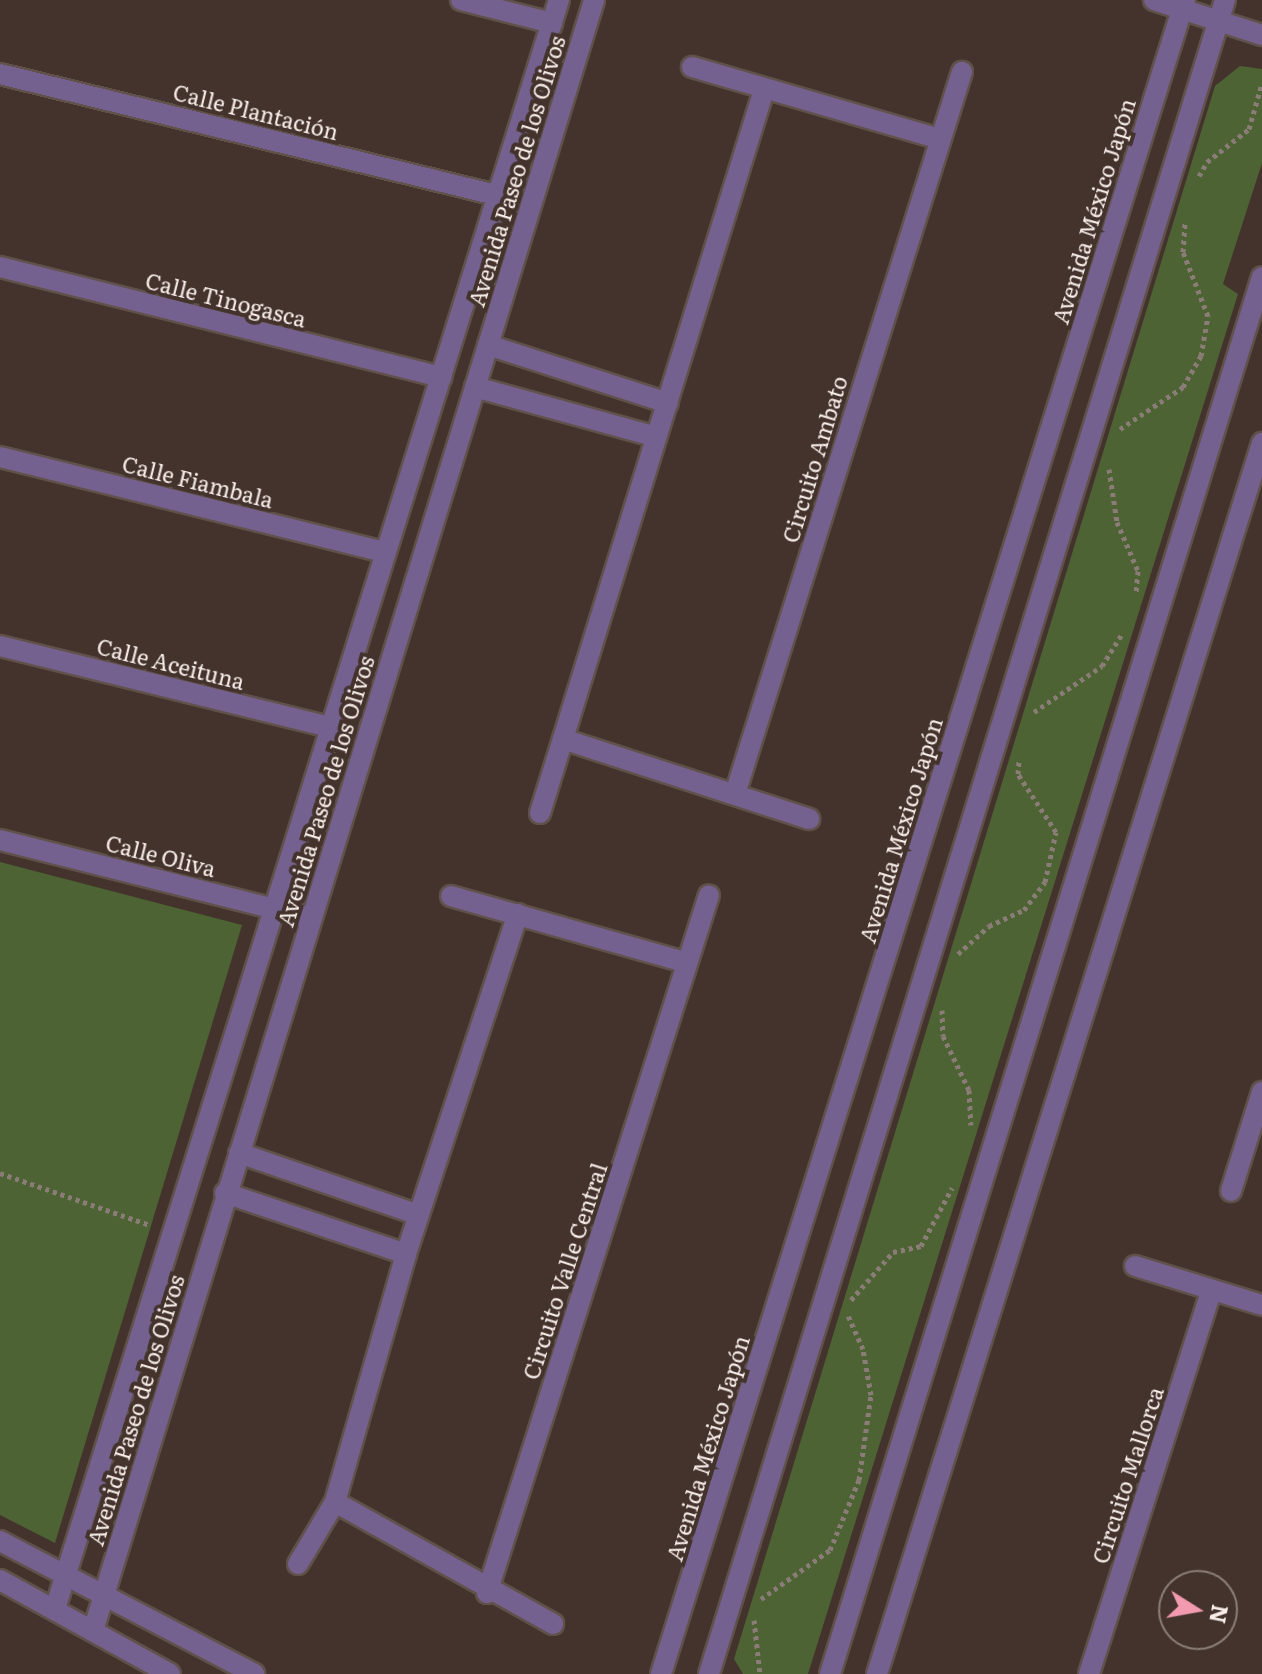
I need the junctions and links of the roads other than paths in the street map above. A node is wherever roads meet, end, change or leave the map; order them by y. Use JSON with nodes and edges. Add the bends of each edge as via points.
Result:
{"nodes":[{"id":1,"x":461,"y":0,"type":"edge"},
{"id":2,"x":559,"y":0,"type":"edge"},
{"id":3,"x":594,"y":0,"type":"edge"},
{"id":4,"x":1154,"y":0,"type":"edge"},
{"id":5,"x":1225,"y":0,"type":"edge"},
{"id":6,"x":1183,"y":4,"type":"edge"},
{"id":7,"x":552,"y":23,"type":"junction"},
{"id":8,"x":1218,"y":24,"type":"junction"},
{"id":9,"x":1262,"y":35,"type":"edge"},
{"id":10,"x":692,"y":67,"type":"dead end"},
{"id":11,"x":962,"y":72,"type":"dead end"},
{"id":12,"x":0,"y":74,"type":"edge"},
{"id":13,"x":764,"y":90,"type":"junction"},
{"id":14,"x":940,"y":139,"type":"junction"},
{"id":15,"x":500,"y":196,"type":"junction"},
{"id":16,"x":0,"y":267,"type":"edge"},
{"id":17,"x":1262,"y":277,"type":"edge"},
{"id":18,"x":488,"y":345,"type":"junction"},
{"id":19,"x":441,"y":377,"type":"junction"},
{"id":20,"x":475,"y":387,"type":"junction"},
{"id":21,"x":668,"y":403,"type":"junction"},
{"id":22,"x":656,"y":437,"type":"junction"},
{"id":23,"x":1262,"y":443,"type":"edge"},
{"id":24,"x":0,"y":457,"type":"edge"},
{"id":25,"x":385,"y":552,"type":"junction"},
{"id":26,"x":0,"y":646,"type":"edge"},
{"id":27,"x":331,"y":727,"type":"junction"},
{"id":28,"x":563,"y":739,"type":"junction"},
{"id":29,"x":735,"y":794,"type":"junction"},
{"id":30,"x":540,"y":813,"type":"dead end"},
{"id":31,"x":809,"y":819,"type":"dead end"},
{"id":32,"x":0,"y":840,"type":"edge"},
{"id":33,"x":709,"y":895,"type":"dead end"},
{"id":34,"x":451,"y":896,"type":"dead end"},
{"id":35,"x":274,"y":908,"type":"junction"},
{"id":36,"x":518,"y":914,"type":"junction"},
{"id":37,"x":311,"y":918,"type":"junction"},
{"id":38,"x":687,"y":963,"type":"junction"},
{"id":39,"x":1261,"y":1101,"type":"edge"},
{"id":40,"x":239,"y":1153,"type":"junction"},
{"id":41,"x":1231,"y":1191,"type":"dead end"},
{"id":42,"x":225,"y":1193,"type":"junction"},
{"id":43,"x":419,"y":1215,"type":"junction"},
{"id":44,"x":406,"y":1254,"type":"junction"},
{"id":45,"x":1135,"y":1266,"type":"dead end"},
{"id":46,"x":1211,"y":1291,"type":"junction"},
{"id":47,"x":1262,"y":1305,"type":"edge"},
{"id":48,"x":335,"y":1502,"type":"junction"},
{"id":49,"x":0,"y":1541,"type":"edge"},
{"id":50,"x":298,"y":1564,"type":"dead end"},
{"id":51,"x":67,"y":1575,"type":"junction"},
{"id":52,"x":0,"y":1580,"type":"edge"},
{"id":53,"x":487,"y":1593,"type":"junction"},
{"id":54,"x":104,"y":1596,"type":"junction"},
{"id":55,"x":55,"y":1609,"type":"junction"},
{"id":56,"x":553,"y":1624,"type":"dead end"},
{"id":57,"x":93,"y":1631,"type":"junction"},
{"id":58,"x":162,"y":1672,"type":"edge"},
{"id":59,"x":254,"y":1674,"type":"edge"},
{"id":60,"x":661,"y":1674,"type":"edge"},
{"id":61,"x":709,"y":1674,"type":"edge"},
{"id":62,"x":830,"y":1674,"type":"edge"},
{"id":63,"x":877,"y":1674,"type":"edge"},
{"id":64,"x":1089,"y":1674,"type":"edge"}],
"edges":[{"from":1,"to":7,"type":"street"},
{"from":2,"to":7,"type":"street","name":"Avenida Paseo de los Olivos"},
{"from":3,"to":18,"type":"street","name":"Avenida Paseo de los Olivos"},
{"from":4,"to":6,"type":"street"},
{"from":5,"to":8,"type":"street"},
{"from":6,"to":8,"type":"street"},
{"from":6,"to":60,"type":"street","name":"Avenida México Japón"},
{"from":7,"to":15,"type":"street","name":"Avenida Paseo de los Olivos"},
{"from":8,"to":9,"type":"street"},
{"from":8,"to":61,"type":"street"},
{"from":10,"to":13,"type":"street"},
{"from":11,"to":14,"type":"street","name":"Circuito Ambato"},
{"from":12,"to":15,"type":"street","name":"Calle Plantación"},
{"from":13,"to":14,"type":"street"},
{"from":13,"to":21,"type":"street"},
{"from":14,"to":29,"type":"street","name":"Circuito Ambato"},
{"from":15,"to":19,"type":"street","name":"Avenida Paseo de los Olivos"},
{"from":16,"to":19,"type":"street","name":"Calle Tinogasca"},
{"from":17,"to":62,"type":"street"},
{"from":18,"to":20,"type":"street","name":"Avenida Paseo de los Olivos"},
{"from":18,"to":21,"type":"street"},
{"from":19,"to":25,"type":"street","name":"Avenida Paseo de los Olivos"},
{"from":20,"to":22,"type":"street"},
{"from":20,"to":37,"type":"street","name":"Avenida Paseo de los Olivos"},
{"from":21,"to":22,"type":"street"},
{"from":22,"to":28,"type":"street"},
{"from":23,"to":63,"type":"street"},
{"from":24,"to":25,"type":"street","name":"Calle Fiambala"},
{"from":25,"to":27,"type":"street","name":"Avenida Paseo de los Olivos"},
{"from":26,"to":27,"type":"street","name":"Calle Aceituna"},
{"from":27,"to":35,"type":"street","name":"Avenida Paseo de los Olivos"},
{"from":28,"to":29,"type":"street"},
{"from":28,"to":30,"type":"street"},
{"from":29,"to":31,"type":"street"},
{"from":32,"to":35,"type":"street","name":"Calle Oliva"},
{"from":33,"to":38,"type":"street","name":"Circuito Valle Central"},
{"from":34,"to":36,"type":"street"},
{"from":35,"to":37,"type":"street","name":"Calle Oliva"},
{"from":35,"to":51,"type":"street","name":"Avenida Paseo de los Olivos"},
{"from":36,"to":38,"type":"street"},
{"from":36,"to":43,"type":"street"},
{"from":37,"to":40,"type":"street","name":"Avenida Paseo de los Olivos"},
{"from":38,"to":53,"type":"street","name":"Circuito Valle Central"},
{"from":39,"to":41,"type":"street"},
{"from":40,"to":42,"type":"street","name":"Avenida Paseo de los Olivos"},
{"from":40,"to":43,"type":"street"},
{"from":42,"to":44,"type":"street"},
{"from":42,"to":54,"type":"street","name":"Avenida Paseo de los Olivos"},
{"from":43,"to":44,"type":"street"},
{"from":44,"to":48,"type":"street"},
{"from":45,"to":46,"type":"street"},
{"from":46,"to":47,"type":"street"},
{"from":46,"to":64,"type":"street","name":"Circuito Mallorca"},
{"from":48,"to":50,"type":"street"},
{"from":48,"to":53,"type":"street"},
{"from":49,"to":51,"type":"street"},
{"from":51,"to":54,"type":"street"},
{"from":51,"to":55,"type":"street","name":"Avenida Paseo de los Olivos"},
{"from":52,"to":55,"type":"street"},
{"from":53,"to":56,"type":"street"},
{"from":54,"to":57,"type":"street","name":"Avenida Paseo de los Olivos"},
{"from":54,"to":59,"type":"street"},
{"from":55,"to":57,"type":"street"},
{"from":57,"to":58,"type":"street"}]}
